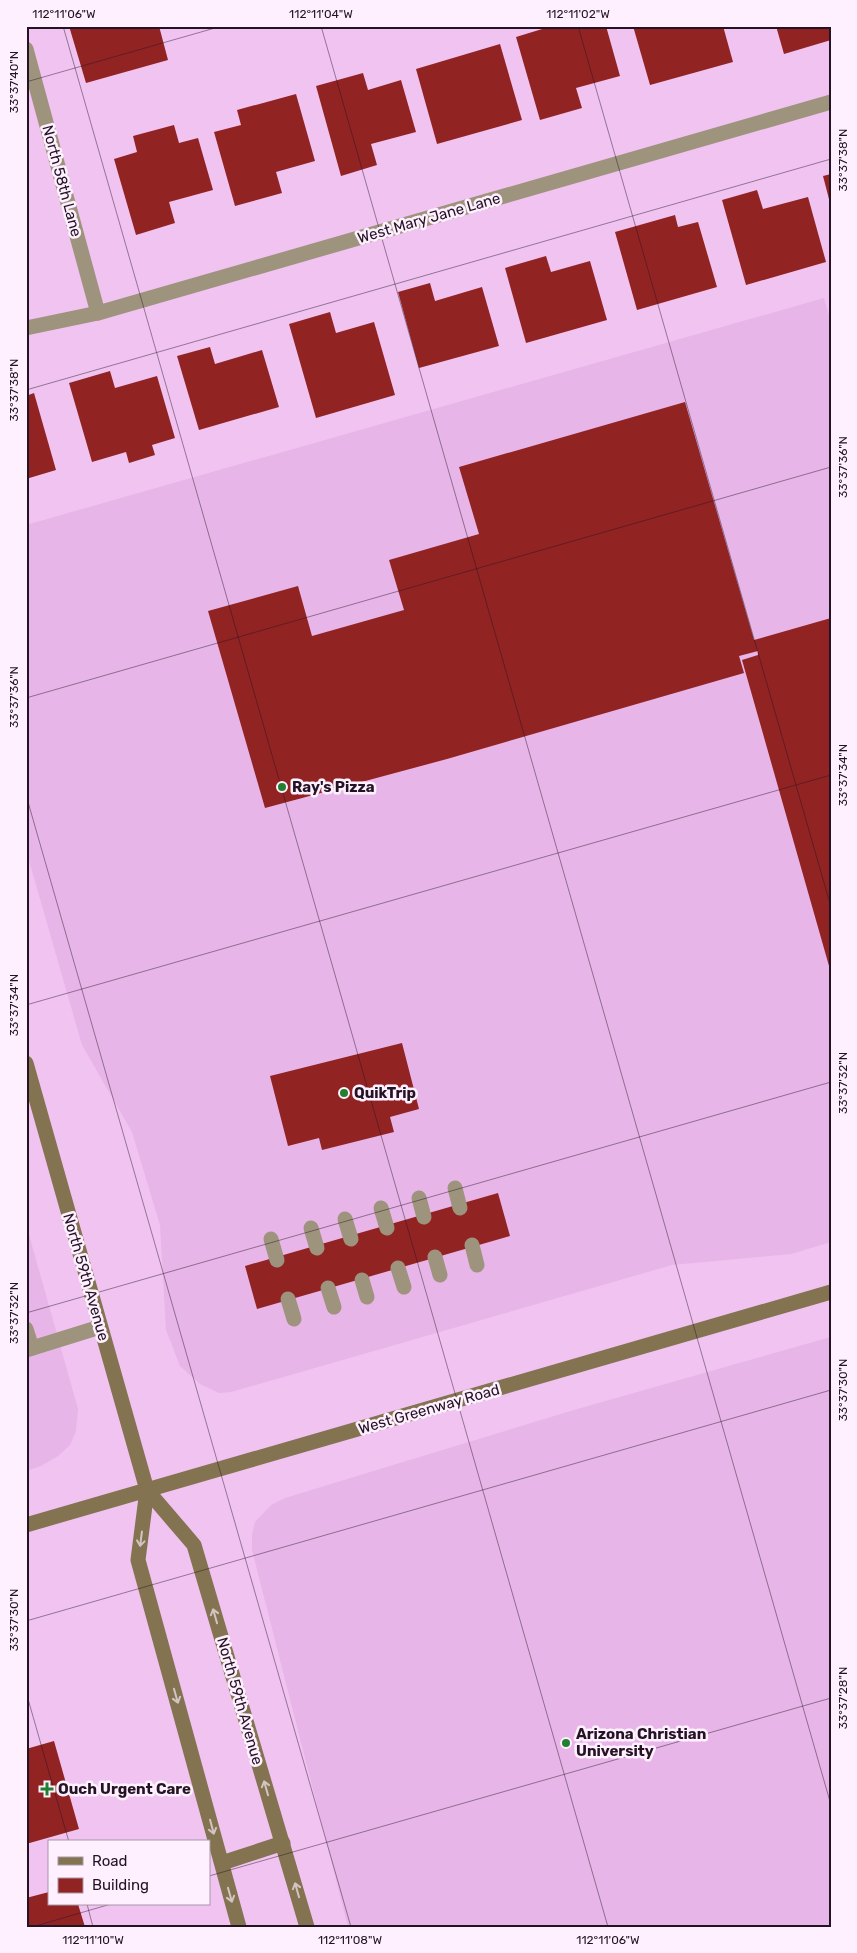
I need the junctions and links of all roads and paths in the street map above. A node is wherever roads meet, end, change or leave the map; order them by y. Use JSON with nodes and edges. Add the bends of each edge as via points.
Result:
{"nodes":[{"id":1,"x":26,"y":48,"type":"edge"},
{"id":2,"x":831,"y":102,"type":"edge"},
{"id":3,"x":98,"y":313,"type":"junction"},
{"id":4,"x":26,"y":328,"type":"edge"},
{"id":5,"x":26,"y":1063,"type":"edge"},
{"id":6,"x":455,"y":1188,"type":"dead end"},
{"id":7,"x":419,"y":1198,"type":"dead end"},
{"id":8,"x":380,"y":1208,"type":"dead end"},
{"id":9,"x":460,"y":1208,"type":"dead end"},
{"id":10,"x":424,"y":1217,"type":"dead end"},
{"id":11,"x":345,"y":1219,"type":"dead end"},
{"id":12,"x":311,"y":1228,"type":"dead end"},
{"id":13,"x":387,"y":1228,"type":"dead end"},
{"id":14,"x":271,"y":1239,"type":"dead end"},
{"id":15,"x":351,"y":1239,"type":"dead end"},
{"id":16,"x":472,"y":1245,"type":"dead end"},
{"id":17,"x":317,"y":1248,"type":"dead end"},
{"id":18,"x":435,"y":1256,"type":"dead end"},
{"id":19,"x":277,"y":1260,"type":"dead end"},
{"id":20,"x":477,"y":1265,"type":"dead end"},
{"id":21,"x":398,"y":1268,"type":"dead end"},
{"id":22,"x":440,"y":1275,"type":"dead end"},
{"id":23,"x":362,"y":1280,"type":"dead end"},
{"id":24,"x":404,"y":1286,"type":"dead end"},
{"id":25,"x":328,"y":1288,"type":"dead end"},
{"id":26,"x":831,"y":1292,"type":"edge"},
{"id":27,"x":367,"y":1297,"type":"dead end"},
{"id":28,"x":288,"y":1299,"type":"dead end"},
{"id":29,"x":334,"y":1307,"type":"dead end"},
{"id":30,"x":294,"y":1319,"type":"dead end"},
{"id":31,"x":100,"y":1327,"type":"junction"},
{"id":32,"x":26,"y":1330,"type":"edge"},
{"id":33,"x":29,"y":1349,"type":"edge"},
{"id":34,"x":147,"y":1490,"type":"junction"},
{"id":35,"x":26,"y":1525,"type":"edge"},
{"id":36,"x":283,"y":1844,"type":"junction"},
{"id":37,"x":222,"y":1863,"type":"junction"},
{"id":38,"x":240,"y":1927,"type":"edge"},
{"id":39,"x":307,"y":1927,"type":"edge"}],
"edges":[{"from":1,"to":3,"type":"street","name":"North 58th Lane"},
{"from":2,"to":3,"type":"street","name":"West Mary Jane Lane"},
{"from":3,"to":4,"type":"street","name":"West Mary Jane Lane"},
{"from":5,"to":31,"type":"main road","name":"North 59th Avenue"},
{"from":6,"to":9,"type":"street"},
{"from":7,"to":10,"type":"street"},
{"from":8,"to":13,"type":"street"},
{"from":11,"to":15,"type":"street"},
{"from":12,"to":17,"type":"street"},
{"from":14,"to":19,"type":"street"},
{"from":16,"to":20,"type":"street"},
{"from":18,"to":22,"type":"street"},
{"from":21,"to":24,"type":"street"},
{"from":23,"to":27,"type":"street"},
{"from":25,"to":29,"type":"street"},
{"from":26,"to":34,"type":"main road","name":"West Greenway Road"},
{"from":28,"to":30,"type":"street"},
{"from":31,"to":33,"type":"street"},
{"from":31,"to":34,"type":"main road","name":"North 59th Avenue"},
{"from":32,"to":33,"type":"street"},
{"from":34,"to":35,"type":"main road","name":"West Greenway Road"},
{"from":36,"to":34,"type":"main road","name":"North 59th Avenue","one_way":true,"via":[[194,1545]]},
{"from":34,"to":37,"type":"main road","name":"North 59th Avenue","one_way":true,"via":[[138,1560]]},
{"from":36,"to":37,"type":"main road"},
{"from":39,"to":36,"type":"main road","name":"North 59th Avenue","one_way":true},
{"from":37,"to":38,"type":"main road","name":"North 59th Avenue","one_way":true}]}
